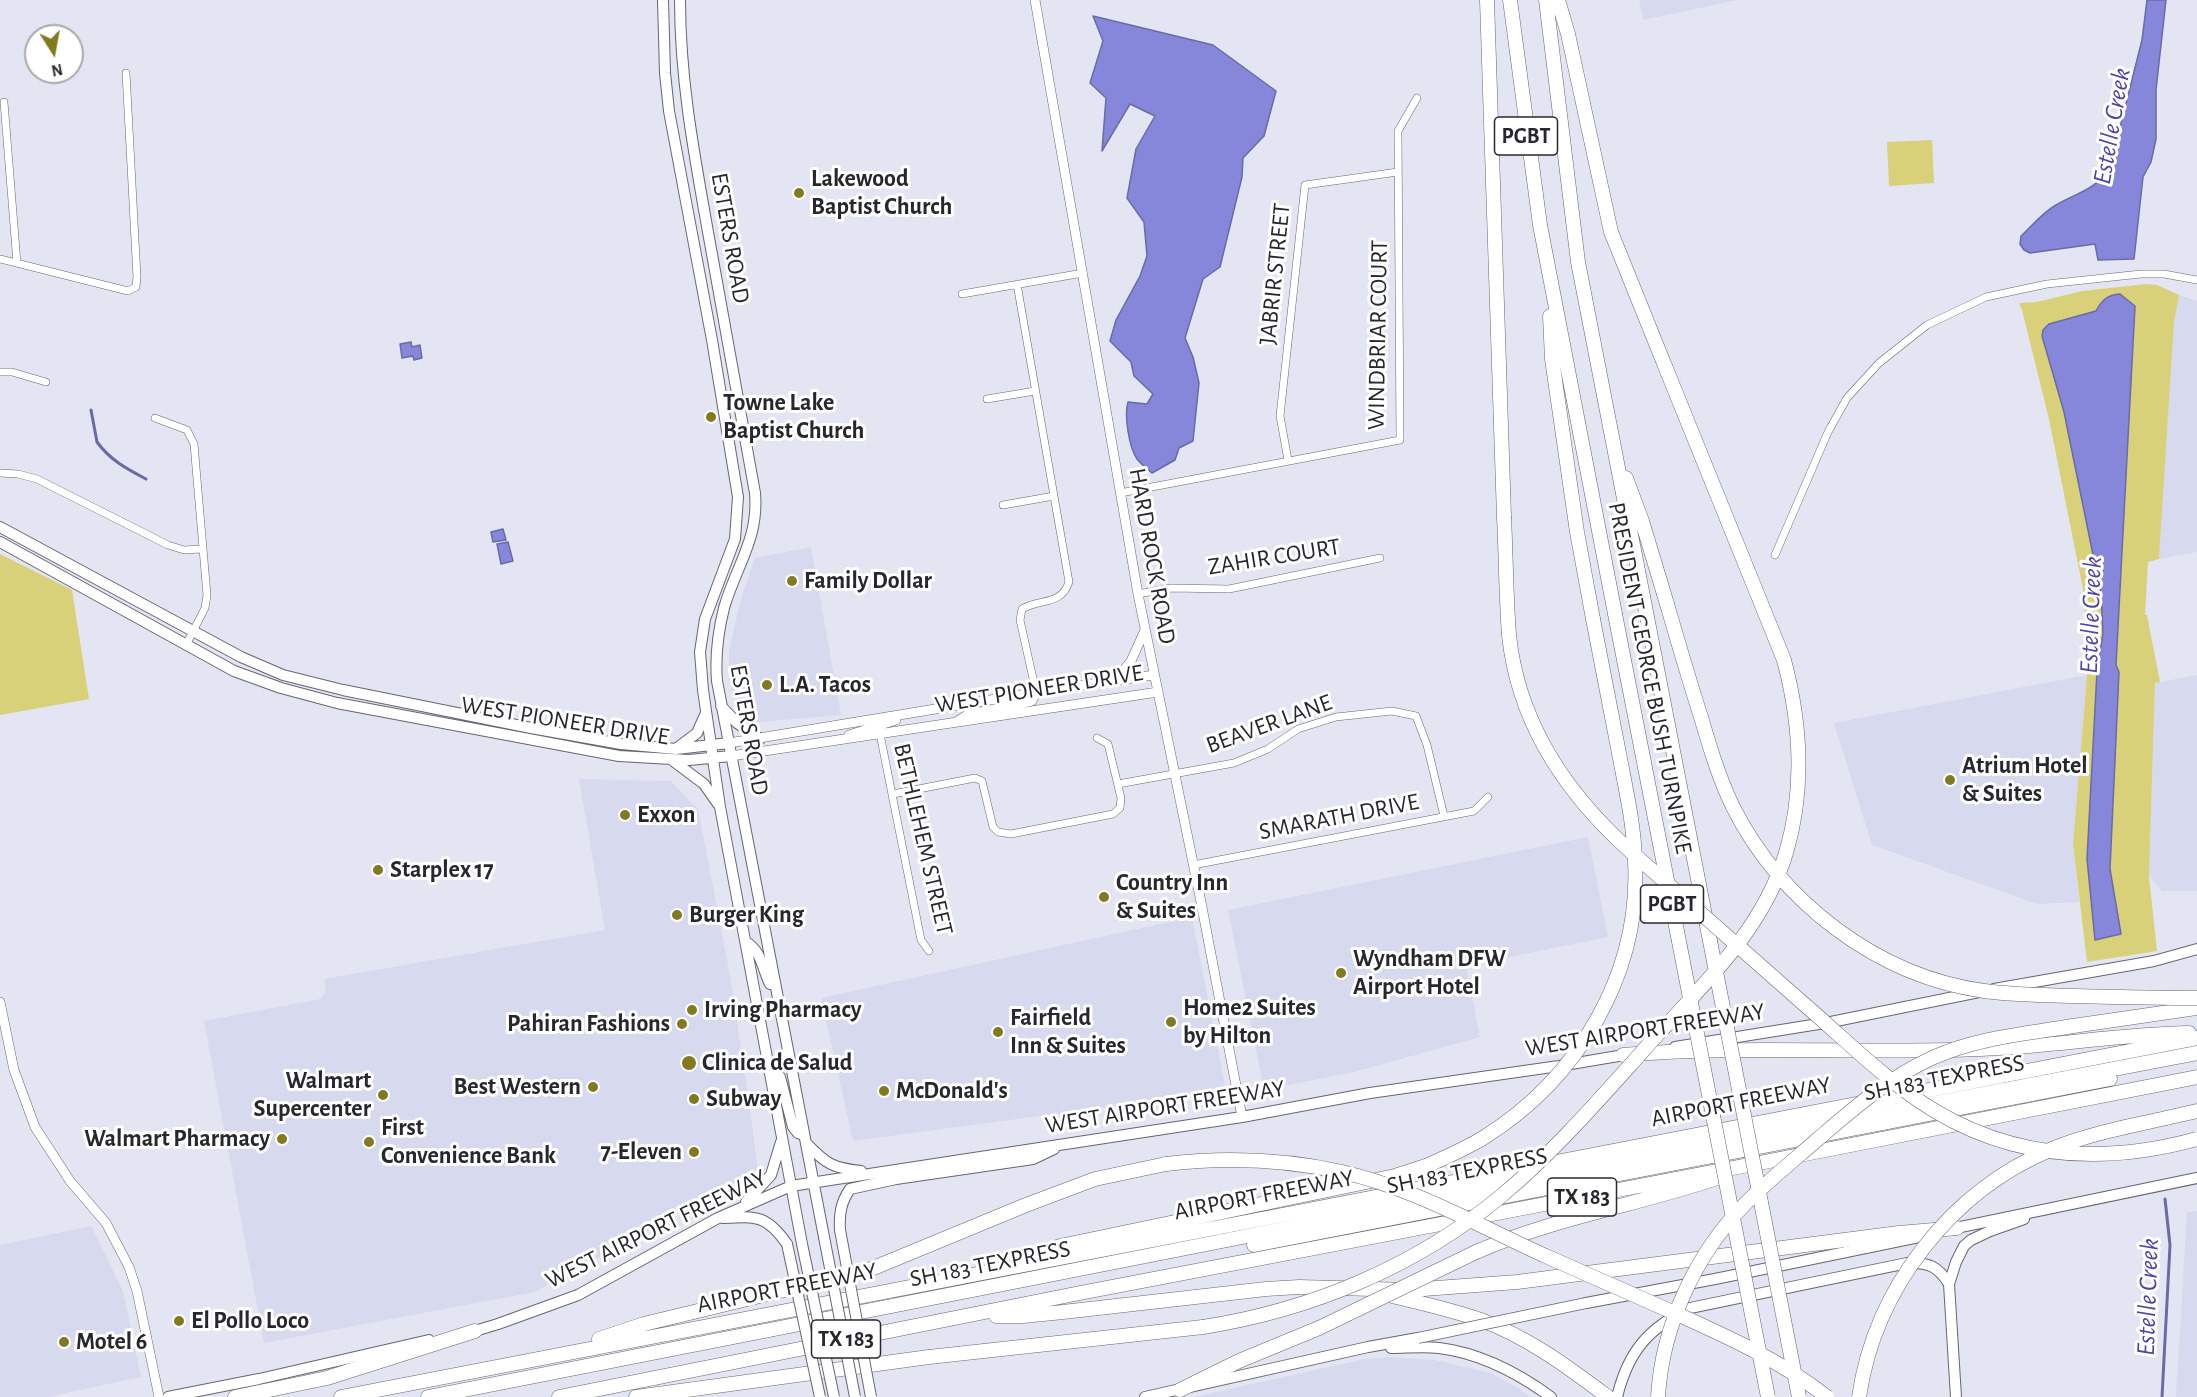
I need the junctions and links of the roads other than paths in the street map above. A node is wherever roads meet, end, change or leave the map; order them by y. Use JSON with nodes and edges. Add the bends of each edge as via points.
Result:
{"nodes":[{"id":1,"x":663,"y":0,"type":"edge"},
{"id":2,"x":681,"y":0,"type":"edge"},
{"id":3,"x":1035,"y":0,"type":"edge"},
{"id":4,"x":1486,"y":0,"type":"edge"},
{"id":5,"x":1510,"y":0,"type":"edge"},
{"id":6,"x":1546,"y":0,"type":"edge"},
{"id":7,"x":1558,"y":0,"type":"edge"},
{"id":8,"x":126,"y":73,"type":"dead end"},
{"id":9,"x":1417,"y":98,"type":"dead end"},
{"id":10,"x":4,"y":102,"type":"dead end"},
{"id":11,"x":1398,"y":172,"type":"junction"},
{"id":12,"x":0,"y":259,"type":"edge"},
{"id":13,"x":17,"y":263,"type":"junction"},
{"id":14,"x":1548,"y":272,"type":"junction"},
{"id":15,"x":1083,"y":273,"type":"junction"},
{"id":16,"x":2197,"y":280,"type":"edge"},
{"id":17,"x":1017,"y":284,"type":"junction"},
{"id":18,"x":962,"y":294,"type":"dead end"},
{"id":19,"x":722,"y":313,"type":"junction"},
{"id":20,"x":707,"y":316,"type":"junction"},
{"id":21,"x":0,"y":372,"type":"edge"},
{"id":22,"x":46,"y":382,"type":"dead end"},
{"id":23,"x":1035,"y":391,"type":"junction"},
{"id":24,"x":987,"y":399,"type":"dead end"},
{"id":25,"x":155,"y":418,"type":"dead end"},
{"id":26,"x":1611,"y":436,"type":"junction"},
{"id":27,"x":748,"y":455,"type":"junction"},
{"id":28,"x":733,"y":458,"type":"junction"},
{"id":29,"x":1288,"y":460,"type":"junction"},
{"id":30,"x":0,"y":473,"type":"edge"},
{"id":31,"x":1120,"y":493,"type":"junction"},
{"id":32,"x":1053,"y":496,"type":"junction"},
{"id":33,"x":1003,"y":505,"type":"dead end"},
{"id":34,"x":0,"y":527,"type":"edge"},
{"id":35,"x":0,"y":542,"type":"edge"},
{"id":36,"x":201,"y":549,"type":"junction"},
{"id":37,"x":1775,"y":555,"type":"dead end"},
{"id":38,"x":1380,"y":558,"type":"dead end"},
{"id":39,"x":1138,"y":594,"type":"junction"},
{"id":40,"x":1145,"y":630,"type":"junction"},
{"id":41,"x":194,"y":631,"type":"junction"},
{"id":42,"x":187,"y":644,"type":"junction"},
{"id":43,"x":1154,"y":675,"type":"junction"},
{"id":44,"x":1115,"y":681,"type":"junction"},
{"id":45,"x":1036,"y":692,"type":"junction"},
{"id":46,"x":1158,"y":692,"type":"junction"},
{"id":47,"x":721,"y":706,"type":"junction"},
{"id":48,"x":706,"y":712,"type":"junction"},
{"id":49,"x":898,"y":715,"type":"junction"},
{"id":50,"x":954,"y":723,"type":"junction"},
{"id":51,"x":880,"y":734,"type":"junction"},
{"id":52,"x":1097,"y":738,"type":"dead end"},
{"id":53,"x":760,"y":739,"type":"junction"},
{"id":54,"x":842,"y":740,"type":"junction"},
{"id":55,"x":729,"y":743,"type":"junction"},
{"id":56,"x":711,"y":746,"type":"junction"},
{"id":57,"x":674,"y":754,"type":"junction"},
{"id":58,"x":731,"y":756,"type":"junction"},
{"id":59,"x":712,"y":759,"type":"junction"},
{"id":60,"x":1174,"y":774,"type":"junction"},
{"id":61,"x":1118,"y":784,"type":"junction"},
{"id":62,"x":893,"y":794,"type":"junction"},
{"id":63,"x":1488,"y":797,"type":"dead end"},
{"id":64,"x":720,"y":807,"type":"junction"},
{"id":65,"x":1444,"y":816,"type":"junction"},
{"id":66,"x":1193,"y":865,"type":"junction"},
{"id":67,"x":766,"y":938,"type":"junction"},
{"id":68,"x":746,"y":942,"type":"junction"},
{"id":69,"x":2197,"y":950,"type":"edge"},
{"id":70,"x":929,"y":951,"type":"dead end"},
{"id":71,"x":777,"y":997,"type":"junction"},
{"id":72,"x":2197,"y":998,"type":"edge"},
{"id":73,"x":0,"y":1002,"type":"edge"},
{"id":74,"x":2197,"y":1008,"type":"edge"},
{"id":75,"x":2197,"y":1033,"type":"edge"},
{"id":76,"x":2197,"y":1038,"type":"edge"},
{"id":77,"x":2197,"y":1053,"type":"edge"},
{"id":78,"x":1623,"y":1055,"type":"junction"},
{"id":79,"x":2197,"y":1062,"type":"edge"},
{"id":80,"x":791,"y":1067,"type":"junction"},
{"id":81,"x":769,"y":1071,"type":"junction"},
{"id":82,"x":2197,"y":1077,"type":"edge"},
{"id":83,"x":2197,"y":1111,"type":"edge"},
{"id":84,"x":1242,"y":1118,"type":"junction"},
{"id":85,"x":782,"y":1139,"type":"junction"},
{"id":86,"x":805,"y":1139,"type":"junction"},
{"id":87,"x":2197,"y":1139,"type":"edge"},
{"id":88,"x":1065,"y":1144,"type":"junction"},
{"id":89,"x":1769,"y":1161,"type":"junction"},
{"id":90,"x":876,"y":1172,"type":"junction"},
{"id":91,"x":2197,"y":1178,"type":"edge"},
{"id":92,"x":814,"y":1182,"type":"junction"},
{"id":93,"x":791,"y":1186,"type":"junction"},
{"id":94,"x":2079,"y":1202,"type":"junction"},
{"id":95,"x":743,"y":1206,"type":"junction"},
{"id":96,"x":718,"y":1218,"type":"junction"},
{"id":97,"x":1957,"y":1228,"type":"junction"},
{"id":98,"x":988,"y":1272,"type":"junction"},
{"id":99,"x":1949,"y":1284,"type":"junction"},
{"id":100,"x":1370,"y":1290,"type":"junction"},
{"id":101,"x":966,"y":1316,"type":"junction"},
{"id":102,"x":475,"y":1331,"type":"junction"},
{"id":103,"x":1368,"y":1347,"type":"junction"},
{"id":104,"x":550,"y":1356,"type":"junction"},
{"id":105,"x":1180,"y":1390,"type":"junction"},
{"id":106,"x":159,"y":1397,"type":"edge"},
{"id":107,"x":168,"y":1397,"type":"edge"},
{"id":108,"x":235,"y":1397,"type":"edge"},
{"id":109,"x":341,"y":1397,"type":"edge"},
{"id":110,"x":428,"y":1397,"type":"edge"},
{"id":111,"x":469,"y":1397,"type":"edge"},
{"id":112,"x":559,"y":1397,"type":"edge"},
{"id":113,"x":636,"y":1397,"type":"edge"},
{"id":114,"x":820,"y":1397,"type":"edge"},
{"id":115,"x":834,"y":1397,"type":"edge"},
{"id":116,"x":855,"y":1397,"type":"edge"},
{"id":117,"x":871,"y":1397,"type":"edge"},
{"id":118,"x":1145,"y":1397,"type":"edge"},
{"id":119,"x":1551,"y":1397,"type":"edge"},
{"id":120,"x":1608,"y":1397,"type":"edge"},
{"id":121,"x":1617,"y":1397,"type":"edge"},
{"id":122,"x":1658,"y":1397,"type":"edge"},
{"id":123,"x":1768,"y":1397,"type":"edge"},
{"id":124,"x":1798,"y":1397,"type":"edge"},
{"id":125,"x":1827,"y":1397,"type":"edge"},
{"id":126,"x":1859,"y":1397,"type":"edge"},
{"id":127,"x":1956,"y":1397,"type":"edge"}],
"edges":[{"from":1,"to":20,"type":"main road","name":"ESTERS ROAD","via":[[669,111]]},
{"from":2,"to":19,"type":"main road","name":"ESTERS ROAD","via":[[686,101]]},
{"from":3,"to":15,"type":"street","name":"HARD ROCK ROAD"},
{"from":4,"to":87,"type":"highway","bridge":true,"via":[[1510,637],[1527,708],[1566,783],[1622,843],[1884,1073],[1957,1123],[2006,1142],[2068,1154],[2150,1151]]},
{"from":5,"to":14,"type":"highway","name":"PRESIDENT GEORGE BUSH TURNPIKE","number":"PGBT"},
{"from":6,"to":26,"type":"highway","name":"PRESIDENT GEORGE BUSH TURNPIKE","number":"PGBT","via":[[1575,245]]},
{"from":7,"to":113,"type":"highway","bridge":true,"via":[[1611,232],[1780,651],[1794,703],[1799,750],[1797,802],[1786,854],[1766,901],[1746,934],[1546,1155],[1483,1210],[1419,1253],[1355,1284],[1276,1312],[1203,1327],[929,1357]]},
{"from":8,"to":13,"type":"street","via":[[136,287],[128,291]]},
{"from":9,"to":11,"type":"street","name":"WINDBRIAR COURT","via":[[1398,131]]},
{"from":10,"to":13,"type":"street"},
{"from":11,"to":29,"type":"street","name":"JABRIR STREET","via":[[1305,185],[1280,416]]},
{"from":11,"to":29,"type":"street","name":"WINDBRIAR COURT","via":[[1401,440]]},
{"from":12,"to":13,"type":"street"},
{"from":14,"to":98,"type":"highway","bridge":true,"via":[[1552,360],[1577,532],[1632,824],[1635,863],[1634,901],[1623,962],[1584,1042],[1546,1088],[1508,1121],[1457,1153],[1426,1166],[1395,1176],[1060,1246]]},
{"from":14,"to":123,"type":"highway","name":"PRESIDENT GEORGE BUSH TURNPIKE","number":"PGBT","bridge":true},
{"from":15,"to":17,"type":"street"},
{"from":15,"to":31,"type":"street","name":"HARD ROCK ROAD"},
{"from":16,"to":37,"type":"street","via":[[2141,274],[2047,284],[1986,297],[1928,325],[1879,363],[1847,398],[1828,432]]},
{"from":17,"to":18,"type":"street"},
{"from":17,"to":23,"type":"street"},
{"from":19,"to":20,"type":"main road"},
{"from":19,"to":27,"type":"main road","name":"ESTERS ROAD"},
{"from":20,"to":28,"type":"main road","name":"ESTERS ROAD"},
{"from":21,"to":22,"type":"street"},
{"from":23,"to":24,"type":"street"},
{"from":23,"to":32,"type":"street"},
{"from":25,"to":36,"type":"street","via":[[186,430],[194,444]]},
{"from":26,"to":72,"type":"highway","bridge":true,"via":[[1642,521],[1712,753],[1733,807],[1775,870],[1806,904],[1870,951],[1901,967],[1953,984],[2018,994]]},
{"from":26,"to":124,"type":"highway","name":"PRESIDENT GEORGE BUSH TURNPIKE","number":"PGBT","bridge":true},
{"from":27,"to":28,"type":"main road"},
{"from":27,"to":47,"type":"main road","name":"ESTERS ROAD","via":[[757,513],[718,637]]},
{"from":28,"to":48,"type":"main road","name":"ESTERS ROAD","via":[[738,508],[735,540],[705,619],[700,652]]},
{"from":29,"to":31,"type":"street","name":"WINDBRIAR COURT"},
{"from":30,"to":36,"type":"street","via":[[37,479],[168,545],[184,550]]},
{"from":31,"to":39,"type":"street","name":"HARD ROCK ROAD"},
{"from":32,"to":33,"type":"street"},
{"from":32,"to":45,"type":"street","via":[[1069,582],[1058,598],[1022,609],[1020,620]]},
{"from":34,"to":41,"type":"main road","name":"WEST PIONEER DRIVE"},
{"from":35,"to":42,"type":"main road","name":"WEST PIONEER DRIVE"},
{"from":36,"to":41,"type":"street","via":[[206,601]]},
{"from":38,"to":39,"type":"street","name":"ZAHIR COURT","via":[[1228,589],[1171,588]]},
{"from":39,"to":40,"type":"street","name":"HARD ROCK ROAD"},
{"from":40,"to":43,"type":"street","name":"HARD ROCK ROAD"},
{"from":40,"to":44,"type":"street","via":[[1131,661]]},
{"from":41,"to":42,"type":"street"},
{"from":41,"to":57,"type":"main road","name":"WEST PIONEER DRIVE","via":[[241,657],[314,683]]},
{"from":42,"to":57,"type":"main road","name":"WEST PIONEER DRIVE","via":[[234,671],[337,703],[619,756]]},
{"from":43,"to":44,"type":"street","name":"WEST PIONEER DRIVE"},
{"from":43,"to":46,"type":"street","name":"HARD ROCK ROAD"},
{"from":44,"to":45,"type":"street","name":"WEST PIONEER DRIVE"},
{"from":45,"to":49,"type":"street","name":"WEST PIONEER DRIVE"},
{"from":45,"to":50,"type":"street","via":[[1032,701],[967,715]]},
{"from":46,"to":50,"type":"street","name":"WEST PIONEER DRIVE"},
{"from":46,"to":60,"type":"street","name":"HARD ROCK ROAD"},
{"from":47,"to":53,"type":"main road"},
{"from":47,"to":55,"type":"main road","name":"ESTERS ROAD"},
{"from":48,"to":56,"type":"main road","name":"ESTERS ROAD"},
{"from":48,"to":57,"type":"main road","via":[[697,733]]},
{"from":49,"to":53,"type":"street","name":"WEST PIONEER DRIVE"},
{"from":49,"to":54,"type":"street","via":[[896,720]]},
{"from":50,"to":51,"type":"street","name":"WEST PIONEER DRIVE"},
{"from":51,"to":54,"type":"street","name":"WEST PIONEER DRIVE"},
{"from":51,"to":62,"type":"street","name":"BETHLEHEM STREET"},
{"from":52,"to":61,"type":"street","via":[[1108,744]]},
{"from":53,"to":55,"type":"street","name":"WEST PIONEER DRIVE"},
{"from":54,"to":58,"type":"street","name":"WEST PIONEER DRIVE"},
{"from":55,"to":56,"type":"main road","name":"WEST PIONEER DRIVE"},
{"from":55,"to":58,"type":"main road","name":"ESTERS ROAD"},
{"from":56,"to":57,"type":"main road","name":"WEST PIONEER DRIVE"},
{"from":56,"to":59,"type":"main road","name":"ESTERS ROAD"},
{"from":57,"to":59,"type":"main road","name":"WEST PIONEER DRIVE"},
{"from":57,"to":64,"type":"main road"},
{"from":58,"to":59,"type":"main road","name":"WEST PIONEER DRIVE"},
{"from":58,"to":67,"type":"main road","name":"ESTERS ROAD"},
{"from":59,"to":64,"type":"main road","name":"ESTERS ROAD"},
{"from":60,"to":61,"type":"street"},
{"from":60,"to":65,"type":"street","name":"BEAVER LANE","via":[[1234,763],[1268,749],[1298,729],[1336,717],[1392,711],[1416,716]]},
{"from":60,"to":66,"type":"street","name":"HARD ROCK ROAD"},
{"from":61,"to":62,"type":"street","via":[[1121,803],[1113,814],[1011,834],[993,827],[985,789],[982,781],[975,778]]},
{"from":62,"to":70,"type":"street","name":"BETHLEHEM STREET","via":[[921,940]]},
{"from":63,"to":65,"type":"street","name":"SMARATH DRIVE","via":[[1474,811]]},
{"from":64,"to":68,"type":"main road","name":"ESTERS ROAD"},
{"from":65,"to":66,"type":"street","name":"SMARATH DRIVE"},
{"from":66,"to":84,"type":"street","name":"HARD ROCK ROAD"},
{"from":67,"to":68,"type":"main road"},
{"from":67,"to":71,"type":"main road","name":"ESTERS ROAD"},
{"from":68,"to":71,"type":"main road","via":[[759,955]]},
{"from":68,"to":81,"type":"main road","name":"ESTERS ROAD"},
{"from":69,"to":78,"type":"main road","name":"WEST AIRPORT FREEWAY","via":[[1831,1022]]},
{"from":71,"to":80,"type":"main road","name":"ESTERS ROAD"},
{"from":73,"to":106,"type":"street","via":[[14,1070],[35,1127],[70,1182],[106,1222],[129,1267]]},
{"from":74,"to":122,"type":"highway","bridge":true,"via":[[1973,1044],[1932,1058],[1874,1092],[1746,1202],[1709,1248],[1674,1319]]},
{"from":75,"to":78,"type":"highway","via":[[2146,1033],[1981,1049],[1729,1050]]},
{"from":76,"to":98,"type":"highway","name":"AIRPORT FREEWAY","number":"TX 183"},
{"from":77,"to":110,"type":"highway","name":"SH 183 TEXPRESS"},
{"from":78,"to":84,"type":"main road","name":"WEST AIRPORT FREEWAY","via":[[1371,1093]]},
{"from":79,"to":111,"type":"highway","name":"SH 183 TEXPRESS"},
{"from":80,"to":81,"type":"main road"},
{"from":80,"to":86,"type":"main road","name":"ESTERS ROAD"},
{"from":81,"to":85,"type":"main road","name":"ESTERS ROAD"},
{"from":81,"to":86,"type":"main road","via":[[780,1077],[794,1127]]},
{"from":82,"to":89,"type":"highway","number":"TX 183"},
{"from":83,"to":126,"type":"highway","bridge":true,"via":[[2052,1149],[2007,1172],[1962,1206],[1923,1247],[1893,1296],[1874,1337]]},
{"from":84,"to":88,"type":"main road","name":"WEST AIRPORT FREEWAY"},
{"from":85,"to":93,"type":"main road","name":"ESTERS ROAD"},
{"from":85,"to":95,"type":"main road","via":[[771,1174]]},
{"from":86,"to":90,"type":"main road","via":[[821,1160]]},
{"from":86,"to":92,"type":"main road","name":"ESTERS ROAD"},
{"from":88,"to":90,"type":"main road","name":"WEST AIRPORT FREEWAY"},
{"from":88,"to":117,"type":"main road","bridge":true,"via":[[1033,1159],[850,1189],[839,1213],[840,1230]]},
{"from":89,"to":101,"type":"highway","number":"TX 183"},
{"from":89,"to":105,"type":"highway","bridge":true,"via":[[1672,1194],[1532,1229]]},
{"from":90,"to":92,"type":"main road","name":"WEST AIRPORT FREEWAY"},
{"from":91,"to":94,"type":"main road"},
{"from":92,"to":93,"type":"main road","name":"WEST AIRPORT FREEWAY"},
{"from":92,"to":116,"type":"main road","name":"ESTERS ROAD","bridge":true},
{"from":93,"to":95,"type":"main road","name":"WEST AIRPORT FREEWAY"},
{"from":93,"to":115,"type":"main road","name":"ESTERS ROAD","bridge":true},
{"from":94,"to":97,"type":"main road"},
{"from":94,"to":99,"type":"main road","via":[[1971,1240],[1959,1254]]},
{"from":95,"to":96,"type":"main road","name":"WEST AIRPORT FREEWAY"},
{"from":96,"to":102,"type":"main road","name":"WEST AIRPORT FREEWAY","via":[[578,1294]]},
{"from":96,"to":114,"type":"main road","bridge":true,"via":[[748,1216],[764,1221],[776,1228],[787,1244]]},
{"from":97,"to":100,"type":"highway","via":[[1560,1278],[1440,1289]]},
{"from":97,"to":103,"type":"main road","bridge":true},
{"from":98,"to":104,"type":"highway","name":"AIRPORT FREEWAY","number":"TX 183"},
{"from":99,"to":121,"type":"main road","via":[[1932,1264],[1907,1263],[1706,1303],[1669,1318],[1636,1348]]},
{"from":99,"to":127,"type":"main road"},
{"from":100,"to":101,"type":"highway","via":[[1266,1289],[1023,1316]]},
{"from":100,"to":120,"type":"highway","via":[[1484,1321],[1560,1362]]},
{"from":101,"to":112,"type":"highway","number":"TX 183"},
{"from":102,"to":107,"type":"main road","name":"WEST AIRPORT FREEWAY"},
{"from":102,"to":108,"type":"highway","via":[[327,1378]]},
{"from":103,"to":105,"type":"main road"},
{"from":103,"to":119,"type":"main road","via":[[1439,1348],[1485,1360]]},
{"from":104,"to":109,"type":"highway","name":"AIRPORT FREEWAY","number":"TX 183"},
{"from":104,"to":125,"type":"highway","bridge":true,"via":[[644,1324],[862,1271],[1095,1179],[1166,1164],[1228,1159],[1345,1173],[1448,1211],[1768,1357]]},
{"from":105,"to":118,"type":"main road"}]}
